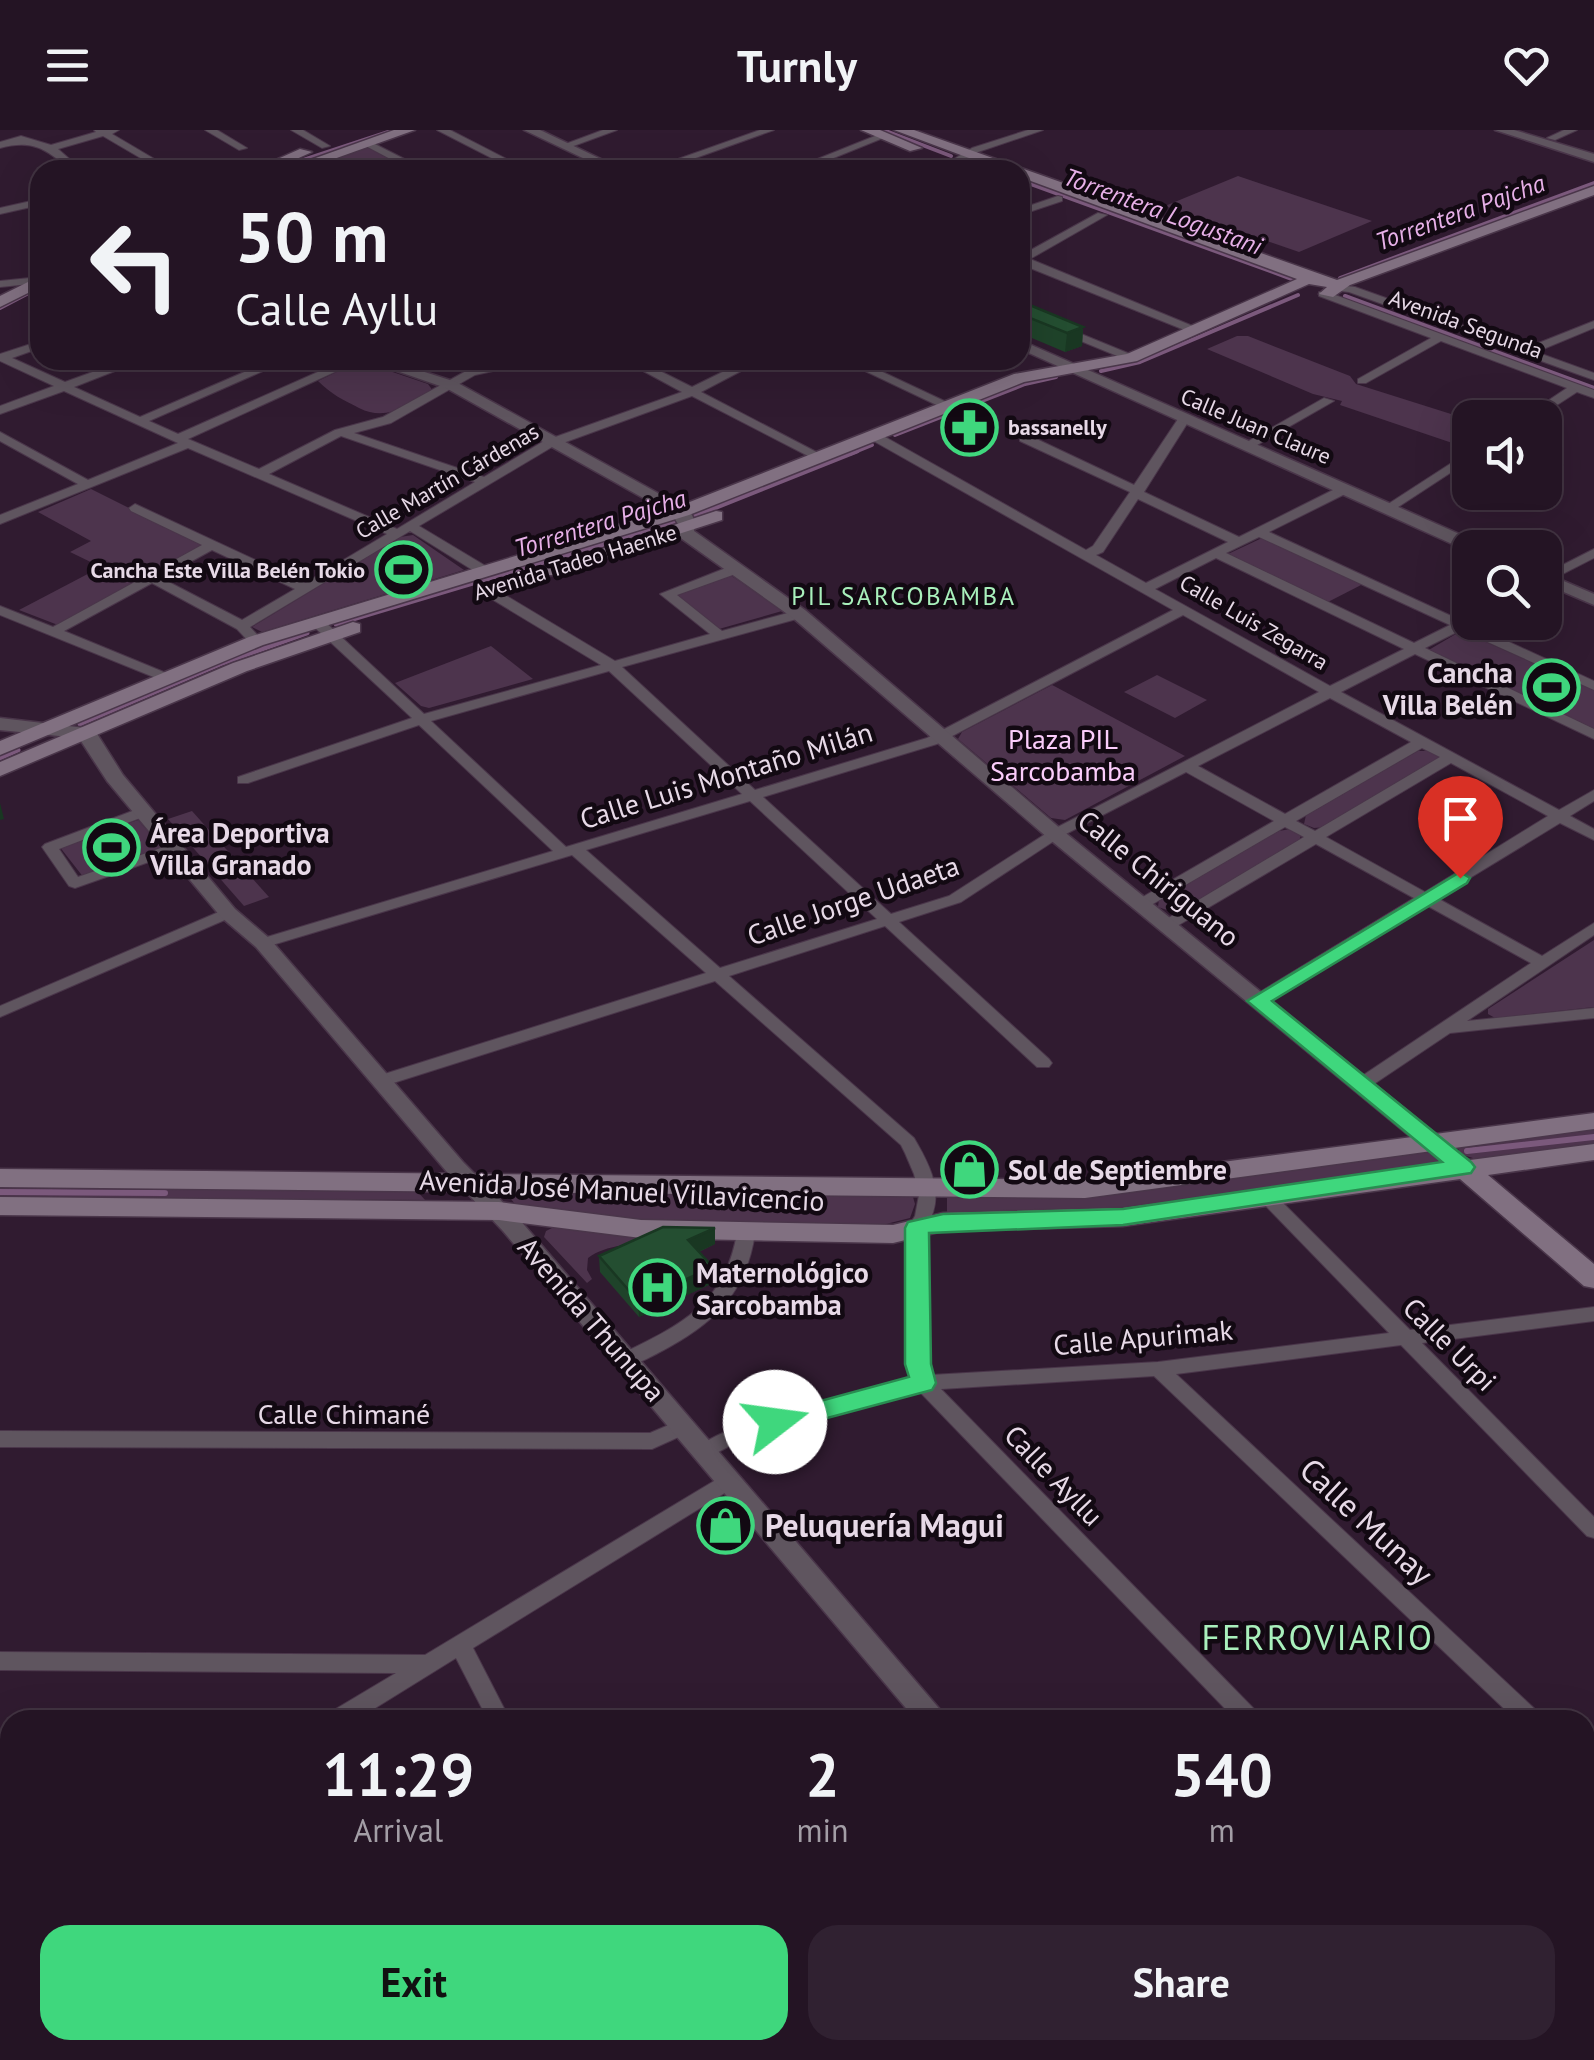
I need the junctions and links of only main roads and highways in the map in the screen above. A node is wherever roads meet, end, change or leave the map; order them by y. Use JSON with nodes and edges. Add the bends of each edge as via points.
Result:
{"nodes":[{"id":1,"x":408,"y":130,"type":"edge"},
{"id":2,"x":868,"y":130,"type":"edge"},
{"id":3,"x":901,"y":130,"type":"edge"},
{"id":4,"x":372,"y":136,"type":"edge"},
{"id":5,"x":287,"y":160,"type":"edge"},
{"id":6,"x":313,"y":160,"type":"edge"},
{"id":7,"x":934,"y":160,"type":"edge"},
{"id":8,"x":986,"y":160,"type":"edge"},
{"id":9,"x":1594,"y":175,"type":"edge"},
{"id":10,"x":1030,"y":176,"type":"edge"},
{"id":11,"x":1030,"y":189,"type":"edge"},
{"id":12,"x":1594,"y":190,"type":"edge"},
{"id":13,"x":1320,"y":284,"type":"junction"},
{"id":14,"x":30,"y":286,"type":"edge"},
{"id":15,"x":30,"y":301,"type":"edge"},
{"id":16,"x":0,"y":302,"type":"edge"},
{"id":17,"x":0,"y":317,"type":"edge"},
{"id":18,"x":683,"y":518,"type":"junction"},
{"id":19,"x":323,"y":628,"type":"junction"},
{"id":20,"x":0,"y":750,"type":"edge"},
{"id":21,"x":0,"y":770,"type":"edge"},
{"id":22,"x":1594,"y":1121,"type":"edge"},
{"id":23,"x":1430,"y":1142,"type":"junction"},
{"id":24,"x":1594,"y":1152,"type":"edge"},
{"id":25,"x":1463,"y":1167,"type":"junction"},
{"id":26,"x":0,"y":1178,"type":"edge"},
{"id":27,"x":0,"y":1206,"type":"edge"},
{"id":28,"x":1594,"y":1279,"type":"edge"}],
"edges":[{"from":1,"to":4,"type":"main road"},
{"from":2,"to":7,"type":"main road"},
{"from":3,"to":8,"type":"main road","name":"Avenida Segunda"},
{"from":4,"to":5,"type":"main road"},
{"from":4,"to":6,"type":"main road"},
{"from":9,"to":13,"type":"main road","name":"Avenida Tadeo Haenke"},
{"from":10,"to":13,"type":"main road","name":"Avenida Segunda"},
{"from":11,"to":13,"type":"main road","name":"Avenida Segunda"},
{"from":12,"to":13,"type":"main road","name":"Avenida Tadeo Haenke"},
{"from":13,"to":18,"type":"main road","name":"Avenida Tadeo Haenke","via":[[1130,358],[1020,378]]},
{"from":13,"to":18,"type":"main road","name":"Avenida Tadeo Haenke","via":[[1156,364],[1035,389]]},
{"from":14,"to":16,"type":"main road"},
{"from":15,"to":17,"type":"main road"},
{"from":18,"to":19,"type":"main road","name":"Avenida Tadeo Haenke"},
{"from":19,"to":20,"type":"main road","name":"Avenida Tadeo Haenke","via":[[249,634]]},
{"from":19,"to":21,"type":"main road","name":"Avenida Tadeo Haenke"},
{"from":22,"to":23,"type":"main road","name":"Avenida José Manuel Villavicencio"},
{"from":23,"to":25,"type":"main road","name":"Calle Chiriguano"},
{"from":23,"to":26,"type":"main road","name":"Avenida José Manuel Villavicencio","via":[[1126,1186]]},
{"from":24,"to":25,"type":"main road","name":"Avenida José Manuel Villavicencio"},
{"from":25,"to":27,"type":"main road","name":"Avenida José Manuel Villavicencio","via":[[1123,1217],[943,1222],[894,1234],[641,1229],[499,1211]]},
{"from":25,"to":28,"type":"main road","name":"Calle Chiriguano"}]}
